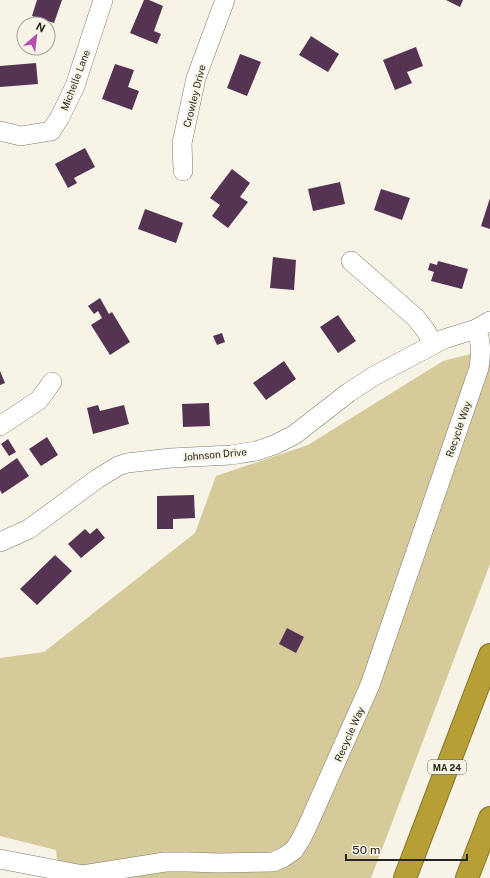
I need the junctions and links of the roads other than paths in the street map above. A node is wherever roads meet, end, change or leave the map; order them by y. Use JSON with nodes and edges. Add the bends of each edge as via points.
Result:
{"nodes":[{"id":1,"x":103,"y":0,"type":"edge"},
{"id":2,"x":225,"y":0,"type":"edge"},
{"id":3,"x":0,"y":131,"type":"edge"},
{"id":4,"x":183,"y":171,"type":"dead end"},
{"id":5,"x":351,"y":261,"type":"dead end"},
{"id":6,"x":483,"y":325,"type":"edge"},
{"id":7,"x":433,"y":344,"type":"junction"},
{"id":8,"x":52,"y":382,"type":"dead end"},
{"id":9,"x":0,"y":426,"type":"edge"},
{"id":10,"x":0,"y":542,"type":"edge"},
{"id":11,"x":490,"y":655,"type":"edge"},
{"id":12,"x":490,"y":818,"type":"edge"},
{"id":13,"x":0,"y":859,"type":"edge"},
{"id":14,"x":270,"y":870,"type":"edge"},
{"id":15,"x":83,"y":877,"type":"edge"},
{"id":16,"x":405,"y":878,"type":"edge"},
{"id":17,"x":467,"y":878,"type":"edge"}],
"edges":[{"from":1,"to":3,"type":"street","name":"Michelle Lane","via":[[75,86],[51,131],[21,136]]},
{"from":2,"to":4,"type":"street","name":"Crowley Drive","via":[[196,78],[182,143]]},
{"from":5,"to":7,"type":"street","via":[[416,318]]},
{"from":6,"to":7,"type":"street","name":"Johnson Drive"},
{"from":6,"to":14,"type":"street","name":"Recycle Way","via":[[479,335],[482,350],[479,368],[370,685],[301,839],[294,850]]},
{"from":7,"to":10,"type":"street","name":"Johnson Drive","via":[[361,384],[294,435],[274,445],[231,455],[171,458],[118,466],[29,529]]},
{"from":8,"to":9,"type":"street","via":[[39,400]]},
{"from":11,"to":16,"type":"highway","number":"MA 24"},
{"from":12,"to":17,"type":"highway"},
{"from":13,"to":15,"type":"street","name":"Recycle Way"},
{"from":14,"to":15,"type":"street","name":"Recycle Way","via":[[219,863],[165,862]]}]}
